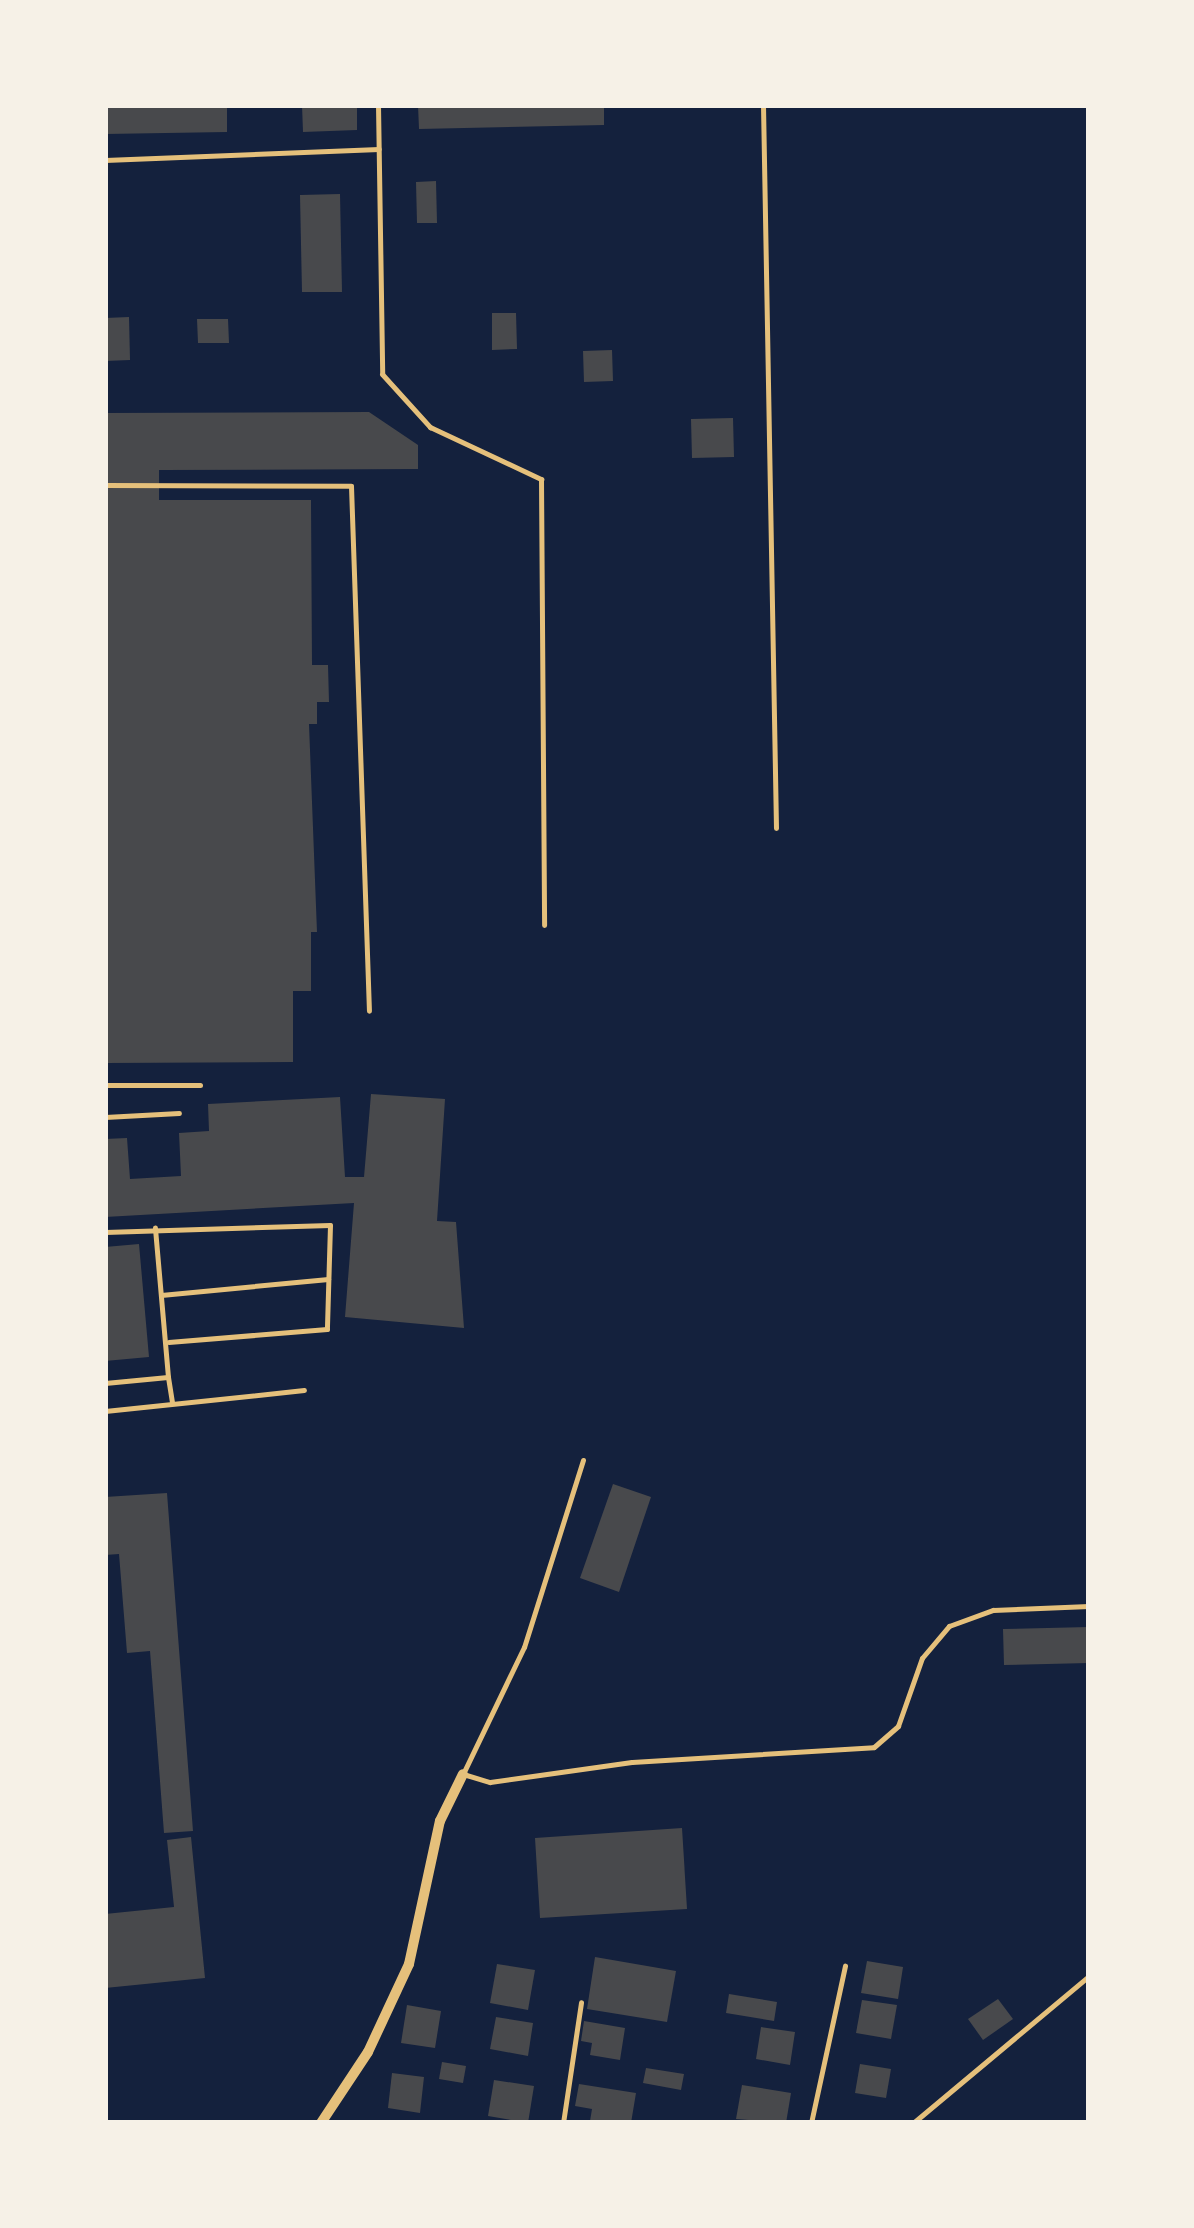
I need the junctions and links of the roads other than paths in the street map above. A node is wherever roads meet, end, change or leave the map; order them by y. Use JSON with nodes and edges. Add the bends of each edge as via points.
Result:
{"nodes":[{"id":1,"x":378,"y":105,"type":"edge"},
{"id":2,"x":763,"y":105,"type":"edge"},
{"id":3,"x":378,"y":149,"type":"junction"},
{"id":4,"x":105,"y":160,"type":"edge"},
{"id":5,"x":105,"y":485,"type":"edge"},
{"id":6,"x":776,"y":828,"type":"dead end"},
{"id":7,"x":544,"y":924,"type":"dead end"},
{"id":8,"x":369,"y":1011,"type":"dead end"},
{"id":9,"x":105,"y":1085,"type":"edge"},
{"id":10,"x":200,"y":1085,"type":"dead end"},
{"id":11,"x":179,"y":1113,"type":"dead end"},
{"id":12,"x":105,"y":1117,"type":"edge"},
{"id":13,"x":156,"y":1228,"type":"junction"},
{"id":14,"x":105,"y":1232,"type":"edge"},
{"id":15,"x":329,"y":1279,"type":"junction"},
{"id":16,"x":161,"y":1295,"type":"junction"},
{"id":17,"x":169,"y":1342,"type":"dead end"},
{"id":18,"x":168,"y":1377,"type":"junction"},
{"id":19,"x":105,"y":1383,"type":"edge"},
{"id":20,"x":304,"y":1390,"type":"dead end"},
{"id":21,"x":172,"y":1404,"type":"junction"},
{"id":22,"x":105,"y":1411,"type":"edge"},
{"id":23,"x":583,"y":1460,"type":"dead end"},
{"id":24,"x":1089,"y":1606,"type":"edge"},
{"id":25,"x":463,"y":1774,"type":"junction"},
{"id":26,"x":845,"y":1966,"type":"dead end"},
{"id":27,"x":1089,"y":1976,"type":"edge"},
{"id":28,"x":581,"y":2002,"type":"dead end"},
{"id":29,"x":322,"y":2123,"type":"edge"},
{"id":30,"x":562,"y":2123,"type":"edge"},
{"id":31,"x":810,"y":2123,"type":"edge"},
{"id":32,"x":913,"y":2123,"type":"edge"}],
"edges":[{"from":1,"to":3,"type":"lane"},
{"from":2,"to":6,"type":"lane"},
{"from":3,"to":4,"type":"lane"},
{"from":3,"to":7,"type":"lane","via":[[382,374],[430,427],[542,479]]},
{"from":5,"to":8,"type":"lane","via":[[351,486]]},
{"from":9,"to":10,"type":"lane"},
{"from":11,"to":12,"type":"lane"},
{"from":13,"to":14,"type":"lane"},
{"from":13,"to":15,"type":"lane","via":[[330,1224]]},
{"from":13,"to":16,"type":"lane"},
{"from":15,"to":16,"type":"lane"},
{"from":15,"to":17,"type":"lane","via":[[327,1329]]},
{"from":16,"to":18,"type":"lane"},
{"from":18,"to":19,"type":"lane"},
{"from":18,"to":21,"type":"lane"},
{"from":20,"to":21,"type":"lane"},
{"from":21,"to":22,"type":"lane"},
{"from":23,"to":25,"type":"lane","via":[[524,1647]]},
{"from":24,"to":25,"type":"lane","via":[[993,1610],[949,1626],[922,1658],[898,1726],[874,1747],[632,1762],[490,1782]]},
{"from":25,"to":29,"type":"street","via":[[440,1821],[409,1964],[368,2052]]},
{"from":26,"to":31,"type":"lane"},
{"from":27,"to":32,"type":"lane"},
{"from":28,"to":30,"type":"lane"}]}
